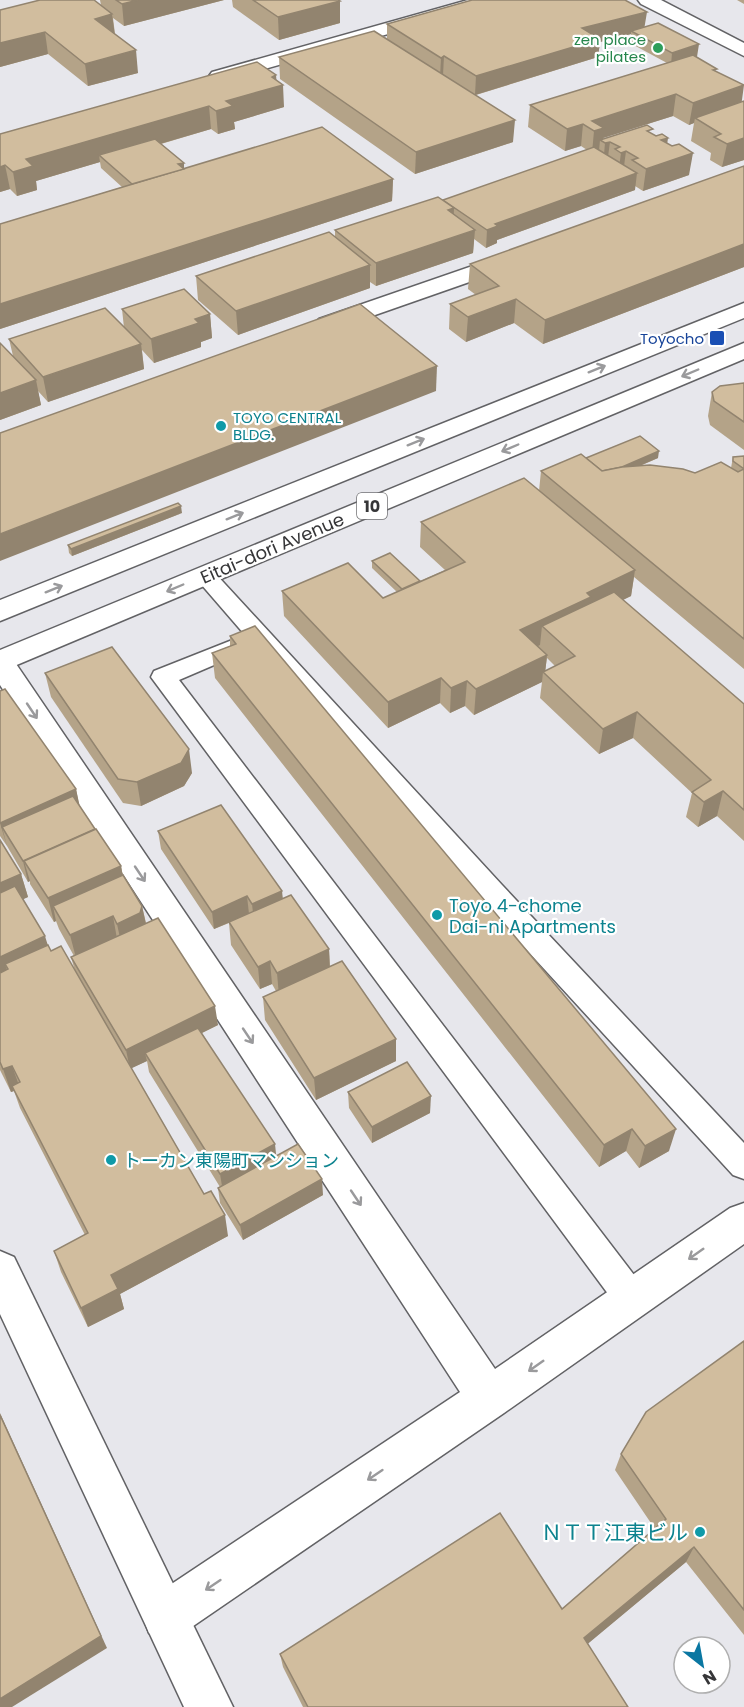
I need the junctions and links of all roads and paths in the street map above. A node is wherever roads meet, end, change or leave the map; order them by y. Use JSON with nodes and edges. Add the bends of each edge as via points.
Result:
{"nodes":[{"id":1,"x":488,"y":0,"type":"edge"},
{"id":2,"x":647,"y":0,"type":"edge"},
{"id":3,"x":744,"y":50,"type":"edge"},
{"id":4,"x":198,"y":82,"type":"edge"},
{"id":5,"x":530,"y":253,"type":"edge"},
{"id":6,"x":744,"y":310,"type":"edge"},
{"id":7,"x":304,"y":332,"type":"edge"},
{"id":8,"x":744,"y":350,"type":"edge"},
{"id":9,"x":205,"y":576,"type":"junction"},
{"id":10,"x":0,"y":611,"type":"edge"},
{"id":11,"x":260,"y":637,"type":"junction"},
{"id":12,"x":0,"y":662,"type":"edge"},
{"id":13,"x":744,"y":1165,"type":"edge"},
{"id":14,"x":744,"y":1221,"type":"edge"},
{"id":15,"x":0,"y":1270,"type":"edge"},
{"id":16,"x":632,"y":1299,"type":"junction"},
{"id":17,"x":489,"y":1398,"type":"junction"},
{"id":18,"x":166,"y":1616,"type":"junction"},
{"id":19,"x":209,"y":1707,"type":"edge"}],
"edges":[{"from":1,"to":4,"type":"street"},
{"from":2,"to":3,"type":"street"},
{"from":5,"to":7,"type":"street"},
{"from":10,"to":6,"type":"street","number":"10","one_way":true},
{"from":8,"to":9,"type":"street","name":"Eitai-dori Avenue","number":"10","one_way":true},
{"from":9,"to":11,"type":"lane"},
{"from":9,"to":12,"type":"street","name":"Eitai-dori Avenue","number":"10","one_way":true},
{"from":11,"to":13,"type":"lane"},
{"from":11,"to":16,"type":"lane","via":[[163,677]]},
{"from":12,"to":17,"type":"street","one_way":true},
{"from":14,"to":16,"type":"street","one_way":true},
{"from":15,"to":18,"type":"street"},
{"from":16,"to":17,"type":"street","one_way":true},
{"from":17,"to":18,"type":"street","one_way":true},
{"from":18,"to":19,"type":"street"}]}
